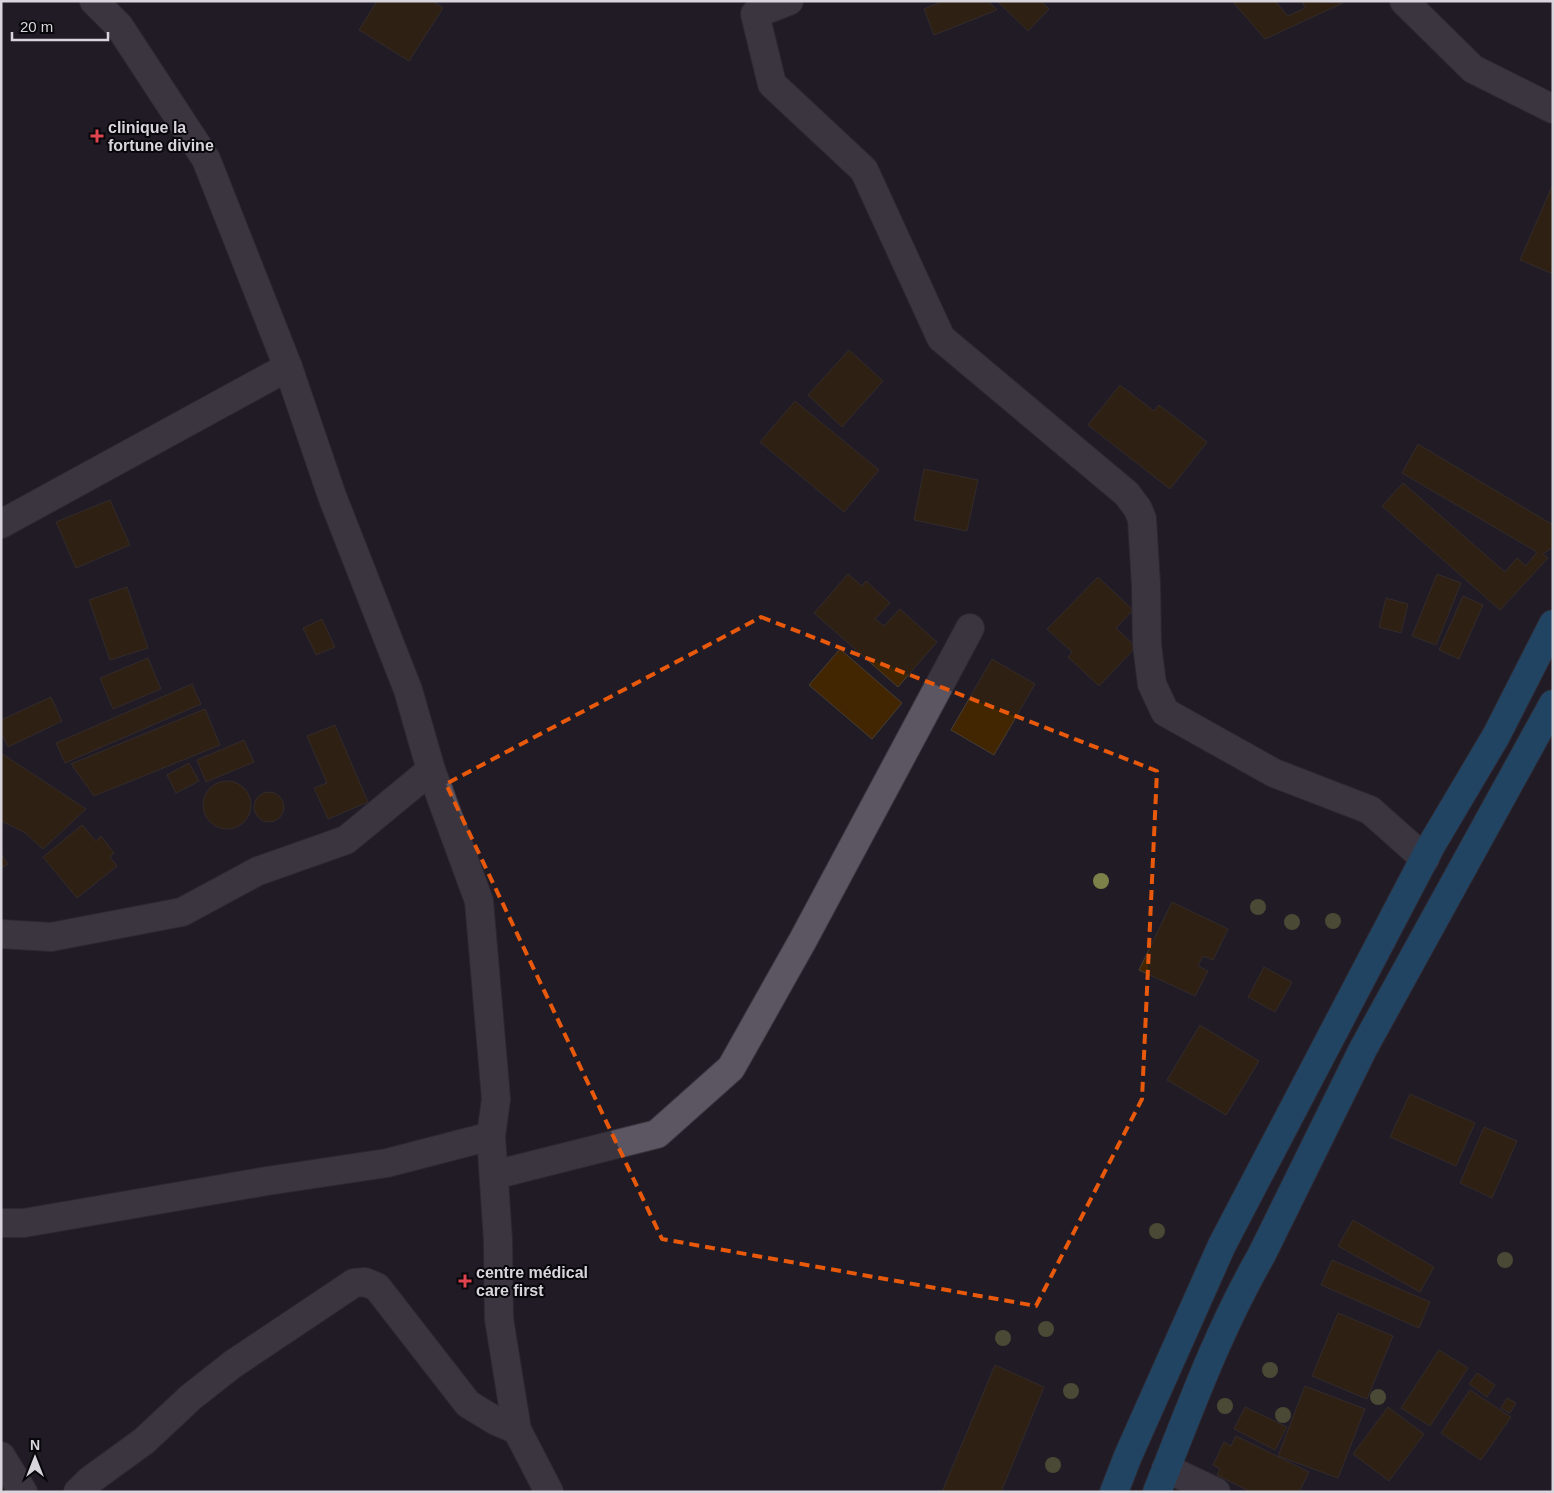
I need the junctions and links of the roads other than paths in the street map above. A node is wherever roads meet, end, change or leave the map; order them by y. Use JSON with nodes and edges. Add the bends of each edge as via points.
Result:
{"nodes":[{"id":1,"x":94,"y":1,"type":"edge"},
{"id":2,"x":789,"y":1,"type":"edge"},
{"id":3,"x":1404,"y":1,"type":"edge"},
{"id":4,"x":1553,"y":109,"type":"edge"},
{"id":5,"x":288,"y":368,"type":"junction"},
{"id":6,"x":1,"y":524,"type":"edge"},
{"id":7,"x":1553,"y":624,"type":"edge"},
{"id":8,"x":970,"y":628,"type":"dead end"},
{"id":9,"x":1553,"y":704,"type":"edge"},
{"id":10,"x":431,"y":770,"type":"junction"},
{"id":11,"x":1425,"y":859,"type":"junction"},
{"id":12,"x":1,"y":934,"type":"edge"},
{"id":13,"x":491,"y":1136,"type":"junction"},
{"id":14,"x":494,"y":1175,"type":"junction"},
{"id":15,"x":1,"y":1223,"type":"edge"},
{"id":16,"x":517,"y":1430,"type":"junction"},
{"id":17,"x":1,"y":1456,"type":"edge"},
{"id":18,"x":1162,"y":1480,"type":"edge"},
{"id":19,"x":23,"y":1492,"type":"edge"},
{"id":20,"x":78,"y":1492,"type":"edge"},
{"id":21,"x":549,"y":1492,"type":"edge"},
{"id":22,"x":1114,"y":1492,"type":"edge"},
{"id":23,"x":1216,"y":1492,"type":"edge"}],
"edges":[{"from":1,"to":5,"type":"street","via":[[119,26],[206,160]]},
{"from":2,"to":11,"type":"street","via":[[754,14],[772,84],[864,170],[941,338],[1127,494],[1138,509],[1142,519],[1146,585],[1146,645],[1152,684],[1165,712],[1274,773],[1370,810]]},
{"from":3,"to":4,"type":"street","via":[[1472,69]]},
{"from":5,"to":6,"type":"street"},
{"from":5,"to":10,"type":"street","via":[[332,496],[408,690]]},
{"from":7,"to":11,"type":"main road","via":[[1496,736]]},
{"from":8,"to":14,"type":"street","via":[[731,1068],[657,1134]]},
{"from":9,"to":18,"type":"main road","via":[[1363,1049],[1217,1340]]},
{"from":10,"to":12,"type":"street","via":[[346,840],[258,871],[182,912],[51,937]]},
{"from":10,"to":13,"type":"street","via":[[479,901],[496,1099]]},
{"from":11,"to":22,"type":"main road","via":[[1222,1245]]},
{"from":13,"to":14,"type":"street"},
{"from":13,"to":15,"type":"street","via":[[387,1163],[24,1223]]},
{"from":14,"to":16,"type":"street","via":[[499,1319]]},
{"from":16,"to":20,"type":"street","via":[[468,1404],[376,1287],[365,1282],[354,1283],[233,1364]]},
{"from":16,"to":21,"type":"street"},
{"from":17,"to":19,"type":"street"},
{"from":18,"to":23,"type":"street"}]}
